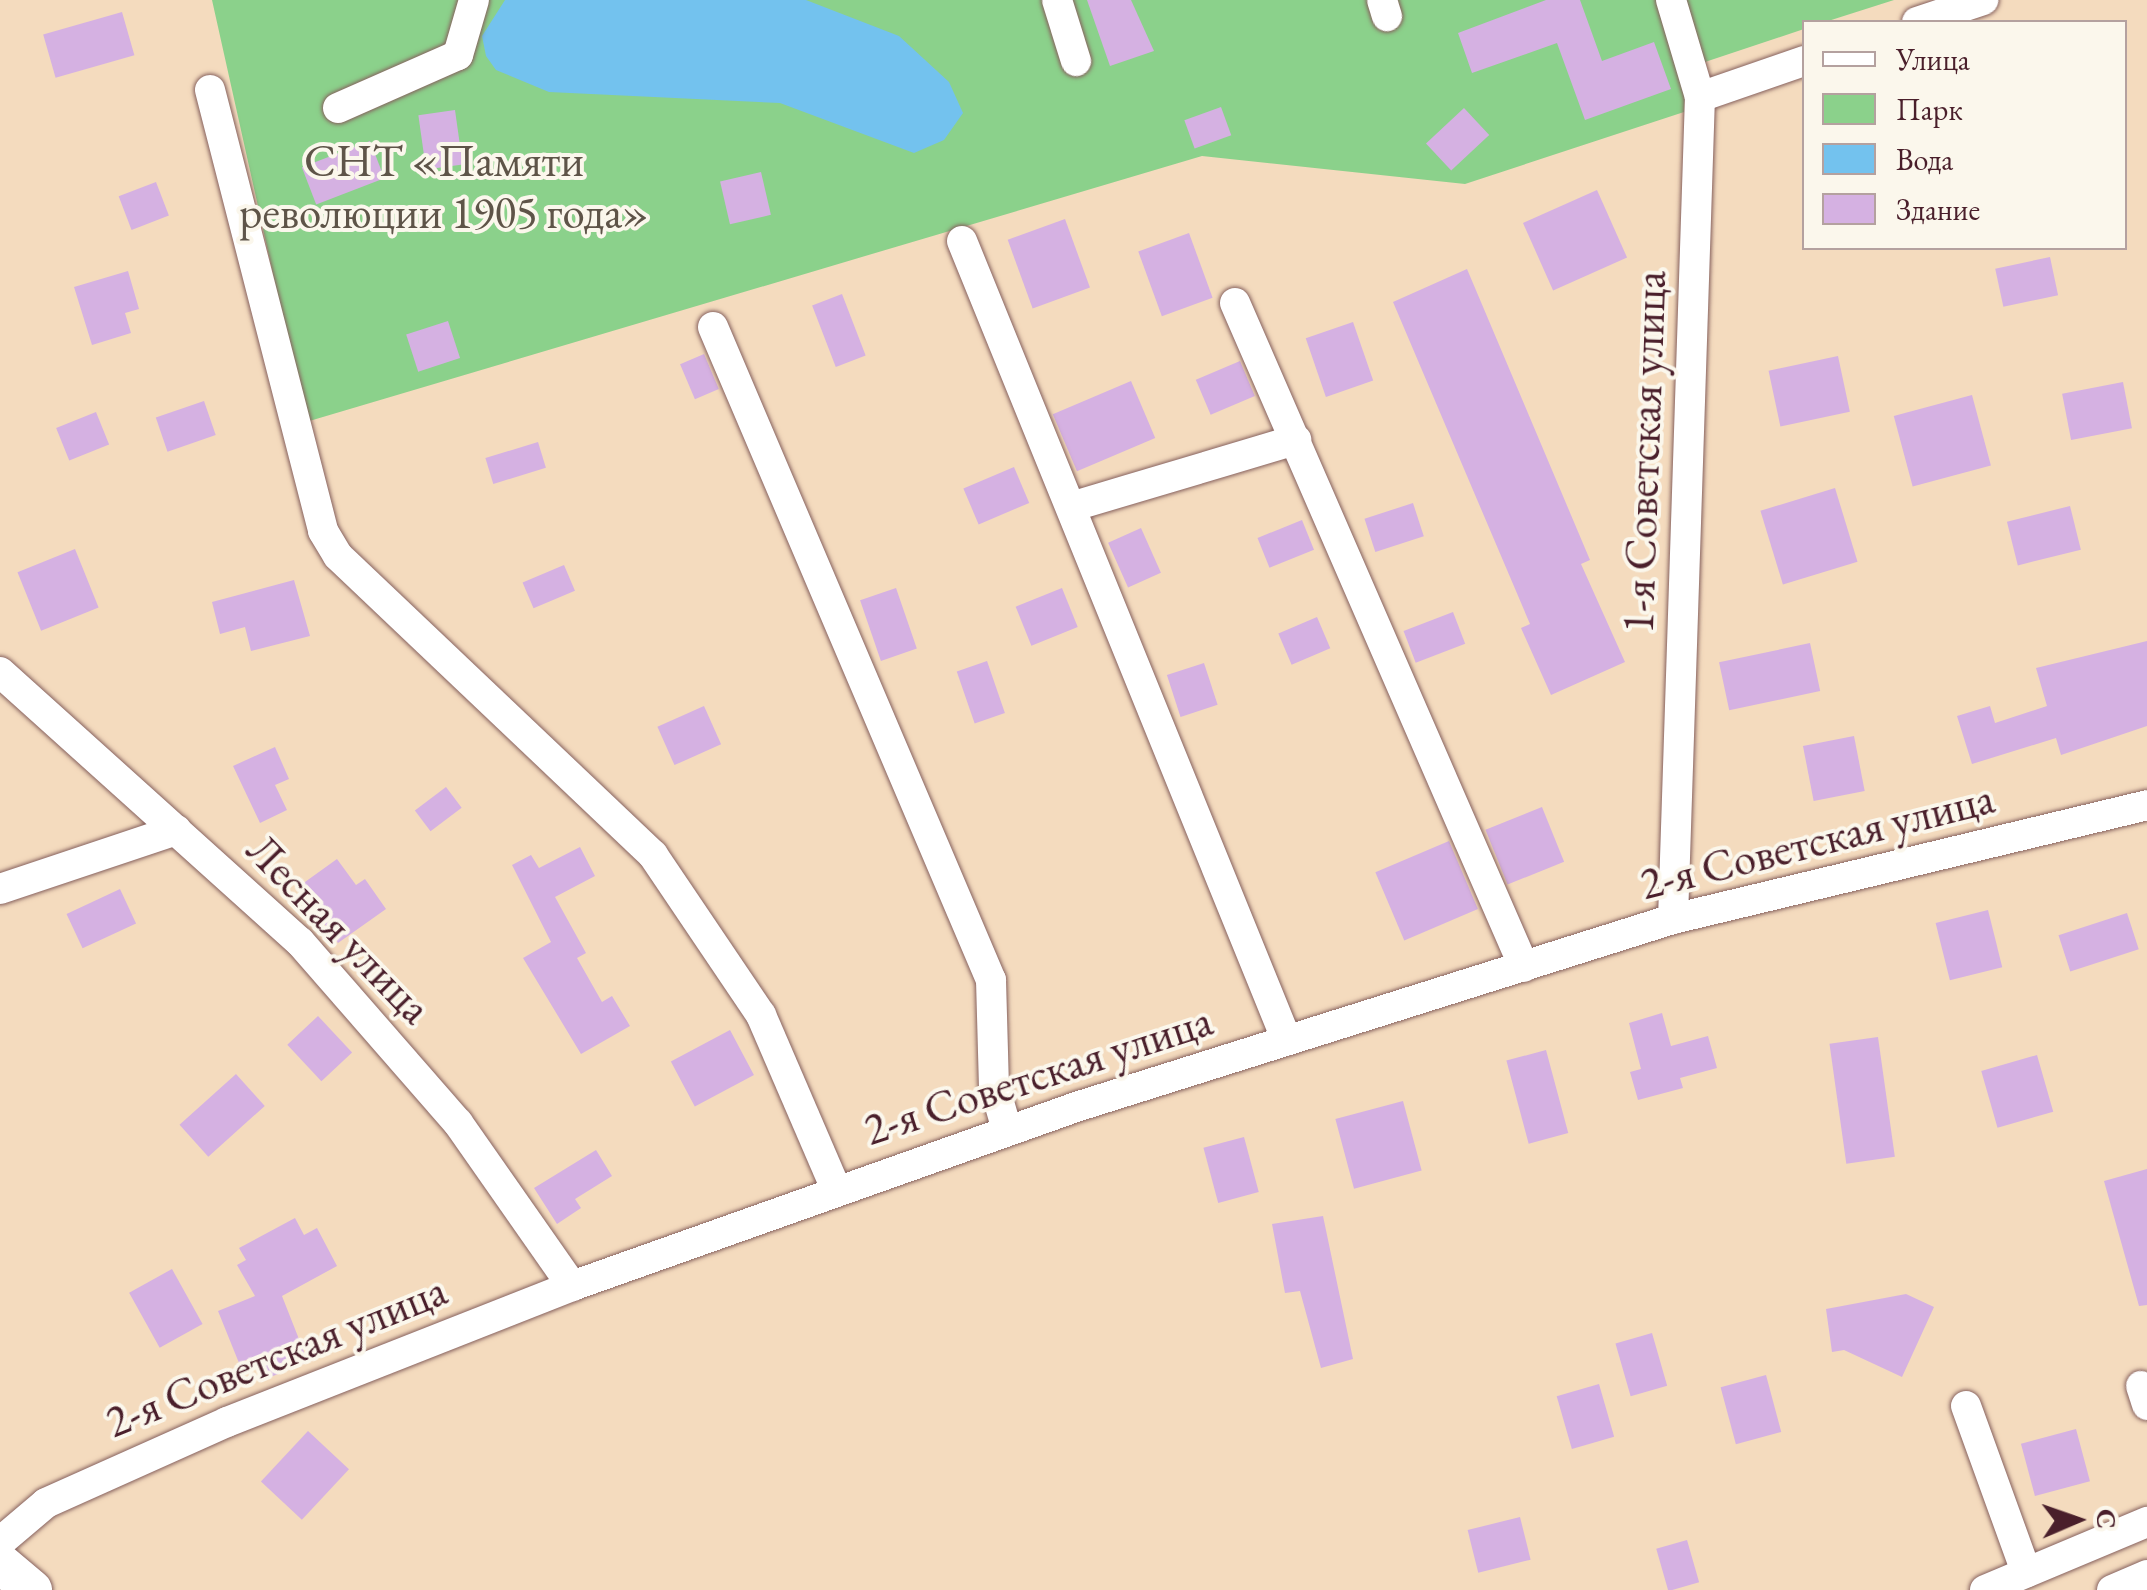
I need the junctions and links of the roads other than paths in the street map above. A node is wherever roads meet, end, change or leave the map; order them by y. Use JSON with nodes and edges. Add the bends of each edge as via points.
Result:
{"nodes":[{"id":1,"x":474,"y":0,"type":"edge"},
{"id":2,"x":1057,"y":0,"type":"edge"},
{"id":3,"x":1671,"y":0,"type":"edge"},
{"id":4,"x":1984,"y":0,"type":"edge"},
{"id":5,"x":1924,"y":20,"type":"edge"},
{"id":6,"x":1076,"y":61,"type":"dead end"},
{"id":7,"x":1802,"y":62,"type":"edge"},
{"id":8,"x":210,"y":90,"type":"dead end"},
{"id":9,"x":1700,"y":96,"type":"junction"},
{"id":10,"x":338,"y":108,"type":"dead end"},
{"id":11,"x":962,"y":241,"type":"dead end"},
{"id":12,"x":1235,"y":303,"type":"dead end"},
{"id":13,"x":713,"y":327,"type":"dead end"},
{"id":14,"x":1296,"y":440,"type":"junction"},
{"id":15,"x":1074,"y":506,"type":"junction"},
{"id":16,"x":0,"y":672,"type":"edge"},
{"id":17,"x":2147,"y":805,"type":"edge"},
{"id":18,"x":176,"y":830,"type":"junction"},
{"id":19,"x":0,"y":889,"type":"edge"},
{"id":20,"x":1673,"y":920,"type":"junction"},
{"id":21,"x":1524,"y":967,"type":"junction"},
{"id":22,"x":1287,"y":1041,"type":"junction"},
{"id":23,"x":1008,"y":1130,"type":"junction"},
{"id":24,"x":836,"y":1190,"type":"junction"},
{"id":25,"x":572,"y":1286,"type":"junction"},
{"id":26,"x":1966,"y":1406,"type":"dead end"},
{"id":27,"x":2147,"y":1522,"type":"edge"},
{"id":28,"x":0,"y":1542,"type":"edge"},
{"id":29,"x":0,"y":1563,"type":"edge"},
{"id":30,"x":2026,"y":1572,"type":"junction"},
{"id":31,"x":2147,"y":1575,"type":"edge"},
{"id":32,"x":32,"y":1590,"type":"edge"},
{"id":33,"x":1985,"y":1590,"type":"edge"},
{"id":34,"x":2112,"y":1590,"type":"edge"}],
"edges":[{"from":1,"to":10,"type":"street","via":[[458,54]]},
{"from":2,"to":6,"type":"street"},
{"from":3,"to":9,"type":"street","name":"1-я Советская улица"},
{"from":4,"to":5,"type":"street"},
{"from":7,"to":9,"type":"street"},
{"from":8,"to":24,"type":"street","via":[[323,530],[338,556],[652,855],[761,1014]]},
{"from":9,"to":20,"type":"street","name":"1-я Советская улица"},
{"from":11,"to":15,"type":"street"},
{"from":12,"to":14,"type":"street"},
{"from":13,"to":23,"type":"street","via":[[991,980],[994,1086]]},
{"from":14,"to":15,"type":"street"},
{"from":14,"to":21,"type":"street"},
{"from":15,"to":22,"type":"street"},
{"from":16,"to":18,"type":"street","name":"Лесная улица"},
{"from":17,"to":20,"type":"street","name":"2-я Советская улица"},
{"from":18,"to":19,"type":"street"},
{"from":18,"to":25,"type":"street","name":"Лесная улица","via":[[300,942],[458,1123]]},
{"from":20,"to":21,"type":"street","name":"2-я Советская улица"},
{"from":21,"to":22,"type":"street","name":"2-я Советская улица"},
{"from":22,"to":23,"type":"street","name":"2-я Советская улица"},
{"from":23,"to":24,"type":"street","name":"2-я Советская улица"},
{"from":24,"to":25,"type":"street","name":"2-я Советская улица"},
{"from":25,"to":28,"type":"street","name":"2-я Советская улица","via":[[108,1472],[46,1502]]},
{"from":26,"to":30,"type":"street"},
{"from":27,"to":30,"type":"street"},
{"from":29,"to":32,"type":"main road"},
{"from":30,"to":33,"type":"street"},
{"from":31,"to":34,"type":"street"}]}
